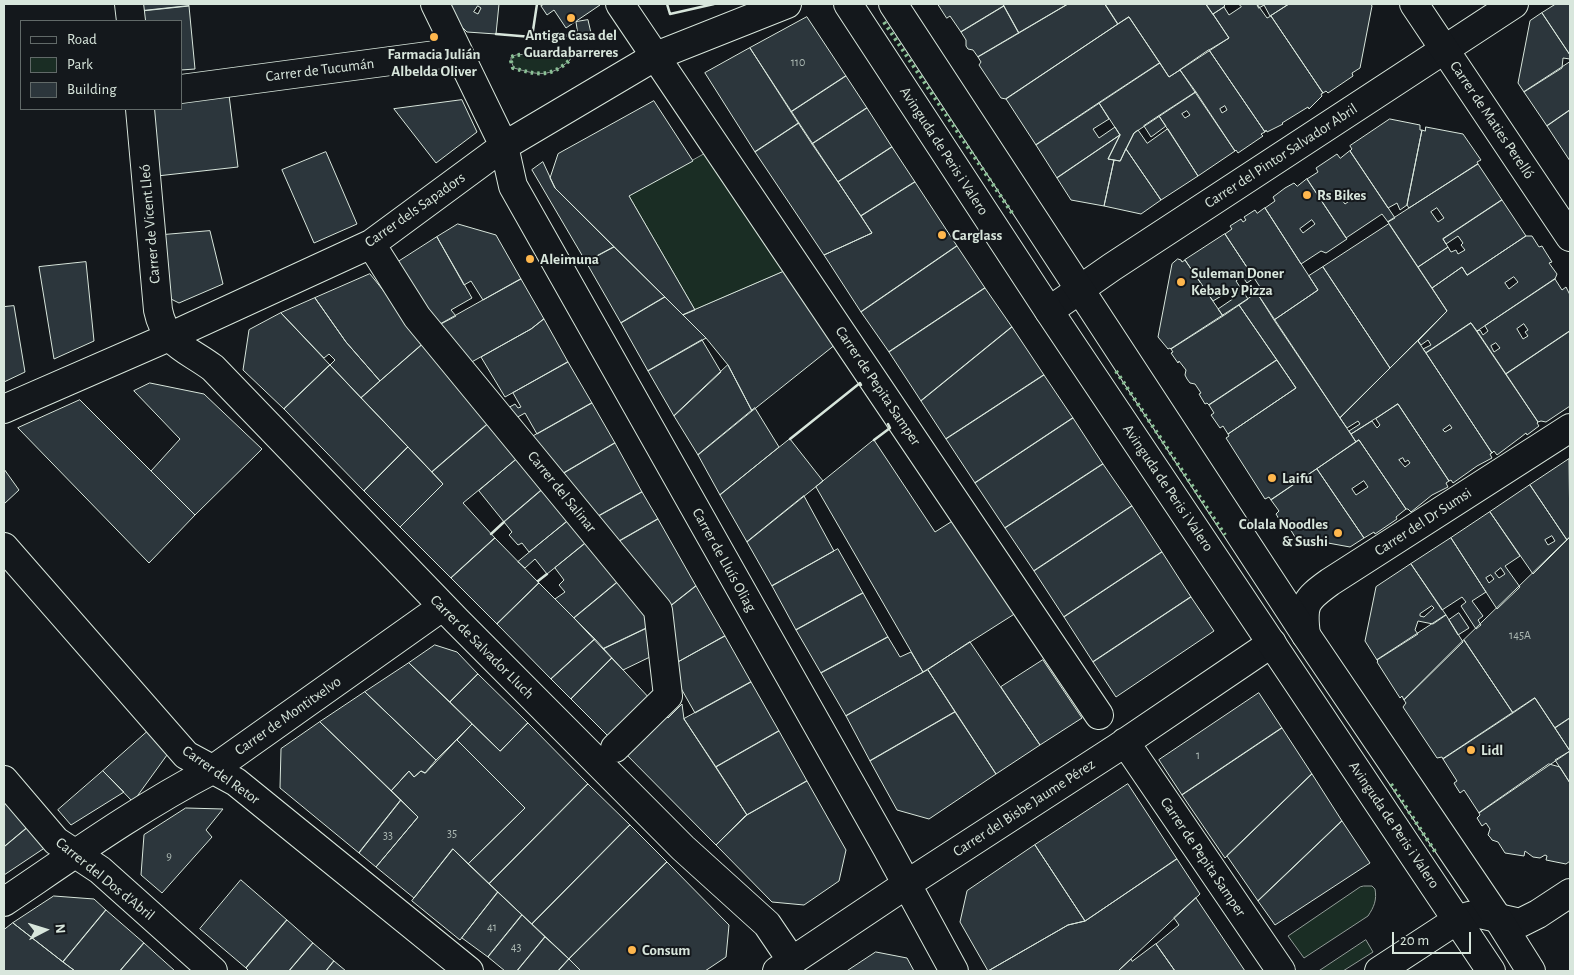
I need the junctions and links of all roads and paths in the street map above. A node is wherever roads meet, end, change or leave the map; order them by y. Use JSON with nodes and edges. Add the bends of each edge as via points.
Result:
{"nodes":[{"id":1,"x":129,"y":4,"type":"edge"},
{"id":2,"x":435,"y":4,"type":"edge"},
{"id":3,"x":620,"y":4,"type":"edge"},
{"id":4,"x":788,"y":4,"type":"edge"},
{"id":5,"x":848,"y":4,"type":"edge"},
{"id":6,"x":893,"y":4,"type":"edge"},
{"id":7,"x":1414,"y":4,"type":"edge"},
{"id":8,"x":1514,"y":4,"type":"edge"},
{"id":9,"x":131,"y":20,"type":"edge"},
{"id":10,"x":1444,"y":49,"type":"junction"},
{"id":11,"x":458,"y":52,"type":"junction"},
{"id":12,"x":656,"y":56,"type":"junction"},
{"id":13,"x":182,"y":89,"type":"edge"},
{"id":14,"x":140,"y":110,"type":"edge"},
{"id":15,"x":504,"y":146,"type":"junction"},
{"id":16,"x":1570,"y":237,"type":"edge"},
{"id":17,"x":371,"y":244,"type":"junction"},
{"id":18,"x":1081,"y":288,"type":"junction"},
{"id":19,"x":1049,"y":311,"type":"junction"},
{"id":20,"x":169,"y":337,"type":"junction"},
{"id":21,"x":4,"y":409,"type":"edge"},
{"id":22,"x":1570,"y":428,"type":"edge"},
{"id":23,"x":4,"y":548,"type":"edge"},
{"id":24,"x":442,"y":607,"type":"junction"},
{"id":25,"x":1306,"y":635,"type":"junction"},
{"id":26,"x":1272,"y":643,"type":"junction"},
{"id":27,"x":1100,"y":715,"type":"dead end"},
{"id":28,"x":1125,"y":742,"type":"junction"},
{"id":29,"x":615,"y":748,"type":"dead end"},
{"id":30,"x":212,"y":770,"type":"junction"},
{"id":31,"x":4,"y":780,"type":"edge"},
{"id":32,"x":76,"y":853,"type":"junction"},
{"id":33,"x":907,"y":884,"type":"junction"},
{"id":34,"x":1570,"y":893,"type":"edge"},
{"id":35,"x":4,"y":902,"type":"edge"},
{"id":36,"x":1497,"y":917,"type":"junction"},
{"id":37,"x":1457,"y":920,"type":"junction"},
{"id":38,"x":1524,"y":962,"type":"edge"},
{"id":39,"x":784,"y":966,"type":"edge"},
{"id":40,"x":213,"y":971,"type":"edge"},
{"id":41,"x":469,"y":971,"type":"edge"},
{"id":42,"x":954,"y":971,"type":"edge"},
{"id":43,"x":1281,"y":971,"type":"edge"},
{"id":44,"x":1379,"y":971,"type":"edge"},
{"id":45,"x":1491,"y":971,"type":"edge"},
{"id":46,"x":1495,"y":971,"type":"edge"}],
"edges":[{"from":1,"to":9,"type":"street"},
{"from":2,"to":11,"type":"street","name":"Carrer de Lluís Oliag"},
{"from":3,"to":12,"type":"street","name":"Carrer de Pepita Samper"},
{"from":4,"to":12,"type":"street","name":"Carrer dels Sapadors"},
{"from":5,"to":19,"type":"street","name":"Avinguda de Peris i Valero"},
{"from":6,"to":18,"type":"street"},
{"from":7,"to":10,"type":"street","name":"Carrer de Maties Perelló"},
{"from":8,"to":10,"type":"street","name":"Carrer del Pintor Salvador Abril"},
{"from":10,"to":16,"type":"street","name":"Carrer de Maties Perelló"},
{"from":10,"to":18,"type":"street","name":"Carrer del Pintor Salvador Abril"},
{"from":11,"to":13,"type":"street","name":"Carrer de Tucumán"},
{"from":11,"to":15,"type":"street","name":"Carrer de Lluís Oliag"},
{"from":12,"to":15,"type":"street","name":"Carrer dels Sapadors"},
{"from":12,"to":27,"type":"street","name":"Carrer de Pepita Samper"},
{"from":14,"to":20,"type":"street","name":"Carrer de Vicent Lleó","via":[[158,310]]},
{"from":15,"to":17,"type":"street","name":"Carrer dels Sapadors"},
{"from":15,"to":33,"type":"street","name":"Carrer de Lluís Oliag","via":[[515,189]]},
{"from":17,"to":20,"type":"street","name":"Carrer dels Sapadors"},
{"from":17,"to":29,"type":"street","name":"Carrer del Salinar","via":[[417,317],[658,610],[668,696]]},
{"from":18,"to":19,"type":"street","name":"Carrer del Pintor Salvador Abril"},
{"from":18,"to":25,"type":"street"},
{"from":19,"to":26,"type":"street","name":"Avinguda de Peris i Valero"},
{"from":20,"to":21,"type":"street","name":"Carrer dels Sapadors"},
{"from":20,"to":24,"type":"street","name":"Carrer de Salvador Lluch","via":[[213,368]]},
{"from":22,"to":25,"type":"street","name":"Carrer del Dr Sumsi","via":[[1311,596],[1304,617]]},
{"from":23,"to":30,"type":"street","name":"Carrer del Retor","via":[[186,755]]},
{"from":24,"to":30,"type":"street","name":"Carrer de Montitxelvo"},
{"from":24,"to":39,"type":"street","name":"Carrer de Salvador Lluch","via":[[683,848],[767,924]]},
{"from":25,"to":36,"type":"street"},
{"from":26,"to":28,"type":"street","name":"Carrer del Bisbe Jaume Pérez"},
{"from":26,"to":37,"type":"street","name":"Avinguda de Peris i Valero"},
{"from":28,"to":33,"type":"street","name":"Carrer del Bisbe Jaume Pérez"},
{"from":28,"to":43,"type":"street","name":"Carrer de Pepita Samper"},
{"from":30,"to":32,"type":"street","name":"Carrer de Montitxelvo"},
{"from":30,"to":41,"type":"street","name":"Carrer del Retor","via":[[236,782]]},
{"from":31,"to":32,"type":"street","name":"Carrer del Dos d'Abril","via":[[56,841]]},
{"from":32,"to":35,"type":"street","name":"Carrer de Montitxelvo"},
{"from":32,"to":40,"type":"street","name":"Carrer del Dos d'Abril","via":[[100,870]]},
{"from":33,"to":39,"type":"street","name":"Carrer del Bisbe Jaume Pérez"},
{"from":33,"to":42,"type":"street","name":"Carrer de Lluís Oliag"},
{"from":34,"to":36,"type":"street","via":[[1520,923]]},
{"from":36,"to":37,"type":"street","via":[[1480,914]]},
{"from":36,"to":38,"type":"street"},
{"from":37,"to":44,"type":"street"},
{"from":37,"to":45,"type":"street","name":"Avinguda de Peris i Valero"},
{"from":38,"to":46,"type":"street"}]}
